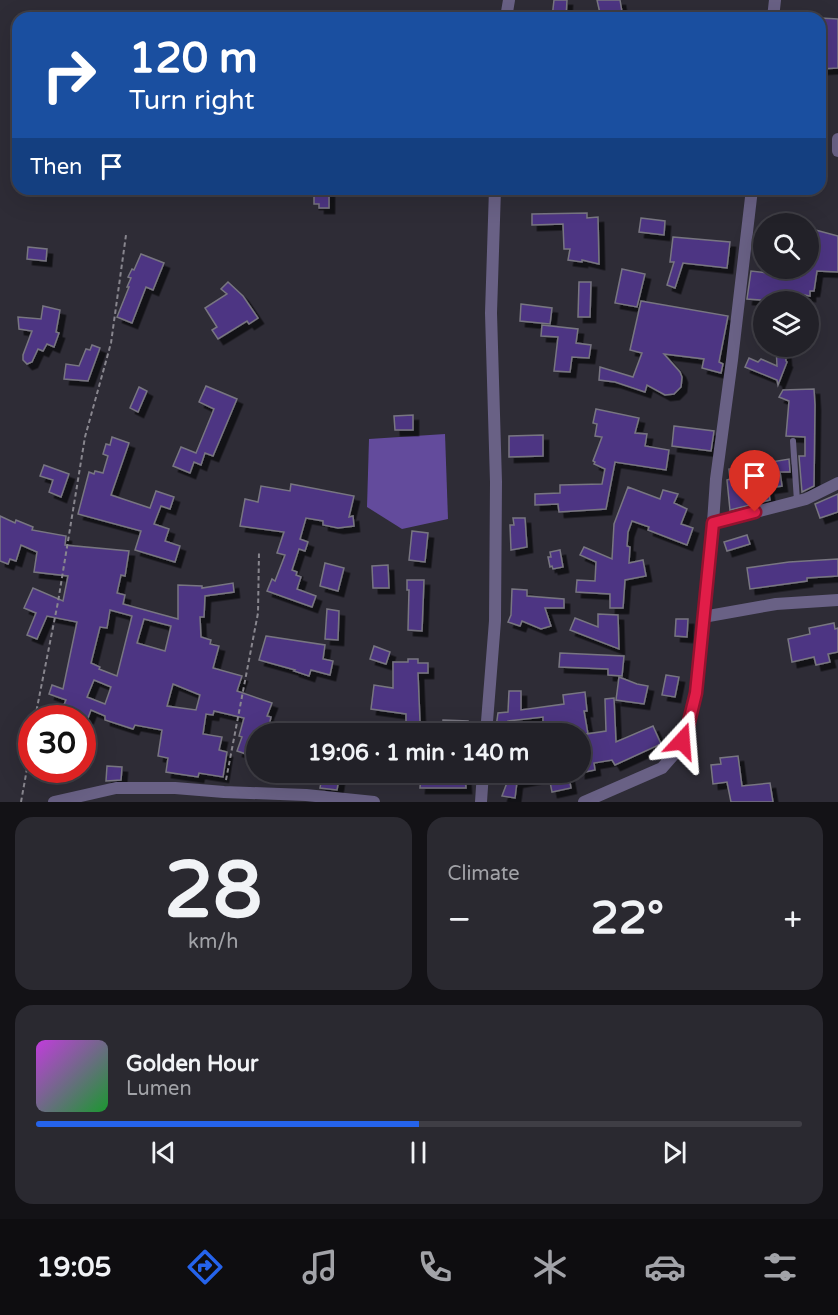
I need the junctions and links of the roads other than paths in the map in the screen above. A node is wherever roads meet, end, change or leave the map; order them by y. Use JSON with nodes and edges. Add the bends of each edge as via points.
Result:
{"nodes":[{"id":1,"x":838,"y":139,"type":"edge"},
{"id":2,"x":838,"y":151,"type":"edge"},
{"id":3,"x":495,"y":195,"type":"edge"},
{"id":4,"x":751,"y":195,"type":"edge"},
{"id":5,"x":793,"y":441,"type":"dead end"},
{"id":6,"x":838,"y":483,"type":"edge"},
{"id":7,"x":797,"y":501,"type":"junction"},
{"id":8,"x":713,"y":523,"type":"junction"},
{"id":9,"x":838,"y":600,"type":"edge"},
{"id":10,"x":703,"y":617,"type":"junction"},
{"id":11,"x":487,"y":723,"type":"edge"},
{"id":12,"x":482,"y":783,"type":"edge"},
{"id":13,"x":54,"y":802,"type":"edge"},
{"id":14,"x":374,"y":802,"type":"edge"},
{"id":15,"x":481,"y":802,"type":"edge"},
{"id":16,"x":584,"y":802,"type":"edge"}],
"edges":[{"from":1,"to":2,"type":"street"},
{"from":3,"to":11,"type":"street","via":[[491,313],[495,621]]},
{"from":4,"to":8,"type":"street"},
{"from":5,"to":7,"type":"lane"},
{"from":6,"to":7,"type":"street"},
{"from":7,"to":8,"type":"street"},
{"from":8,"to":10,"type":"street"},
{"from":9,"to":10,"type":"street","via":[[776,604]]},
{"from":10,"to":16,"type":"street","via":[[696,693],[687,730],[676,752],[662,768]]},
{"from":12,"to":15,"type":"street"},
{"from":13,"to":14,"type":"street","via":[[116,788],[306,795]]}]}
